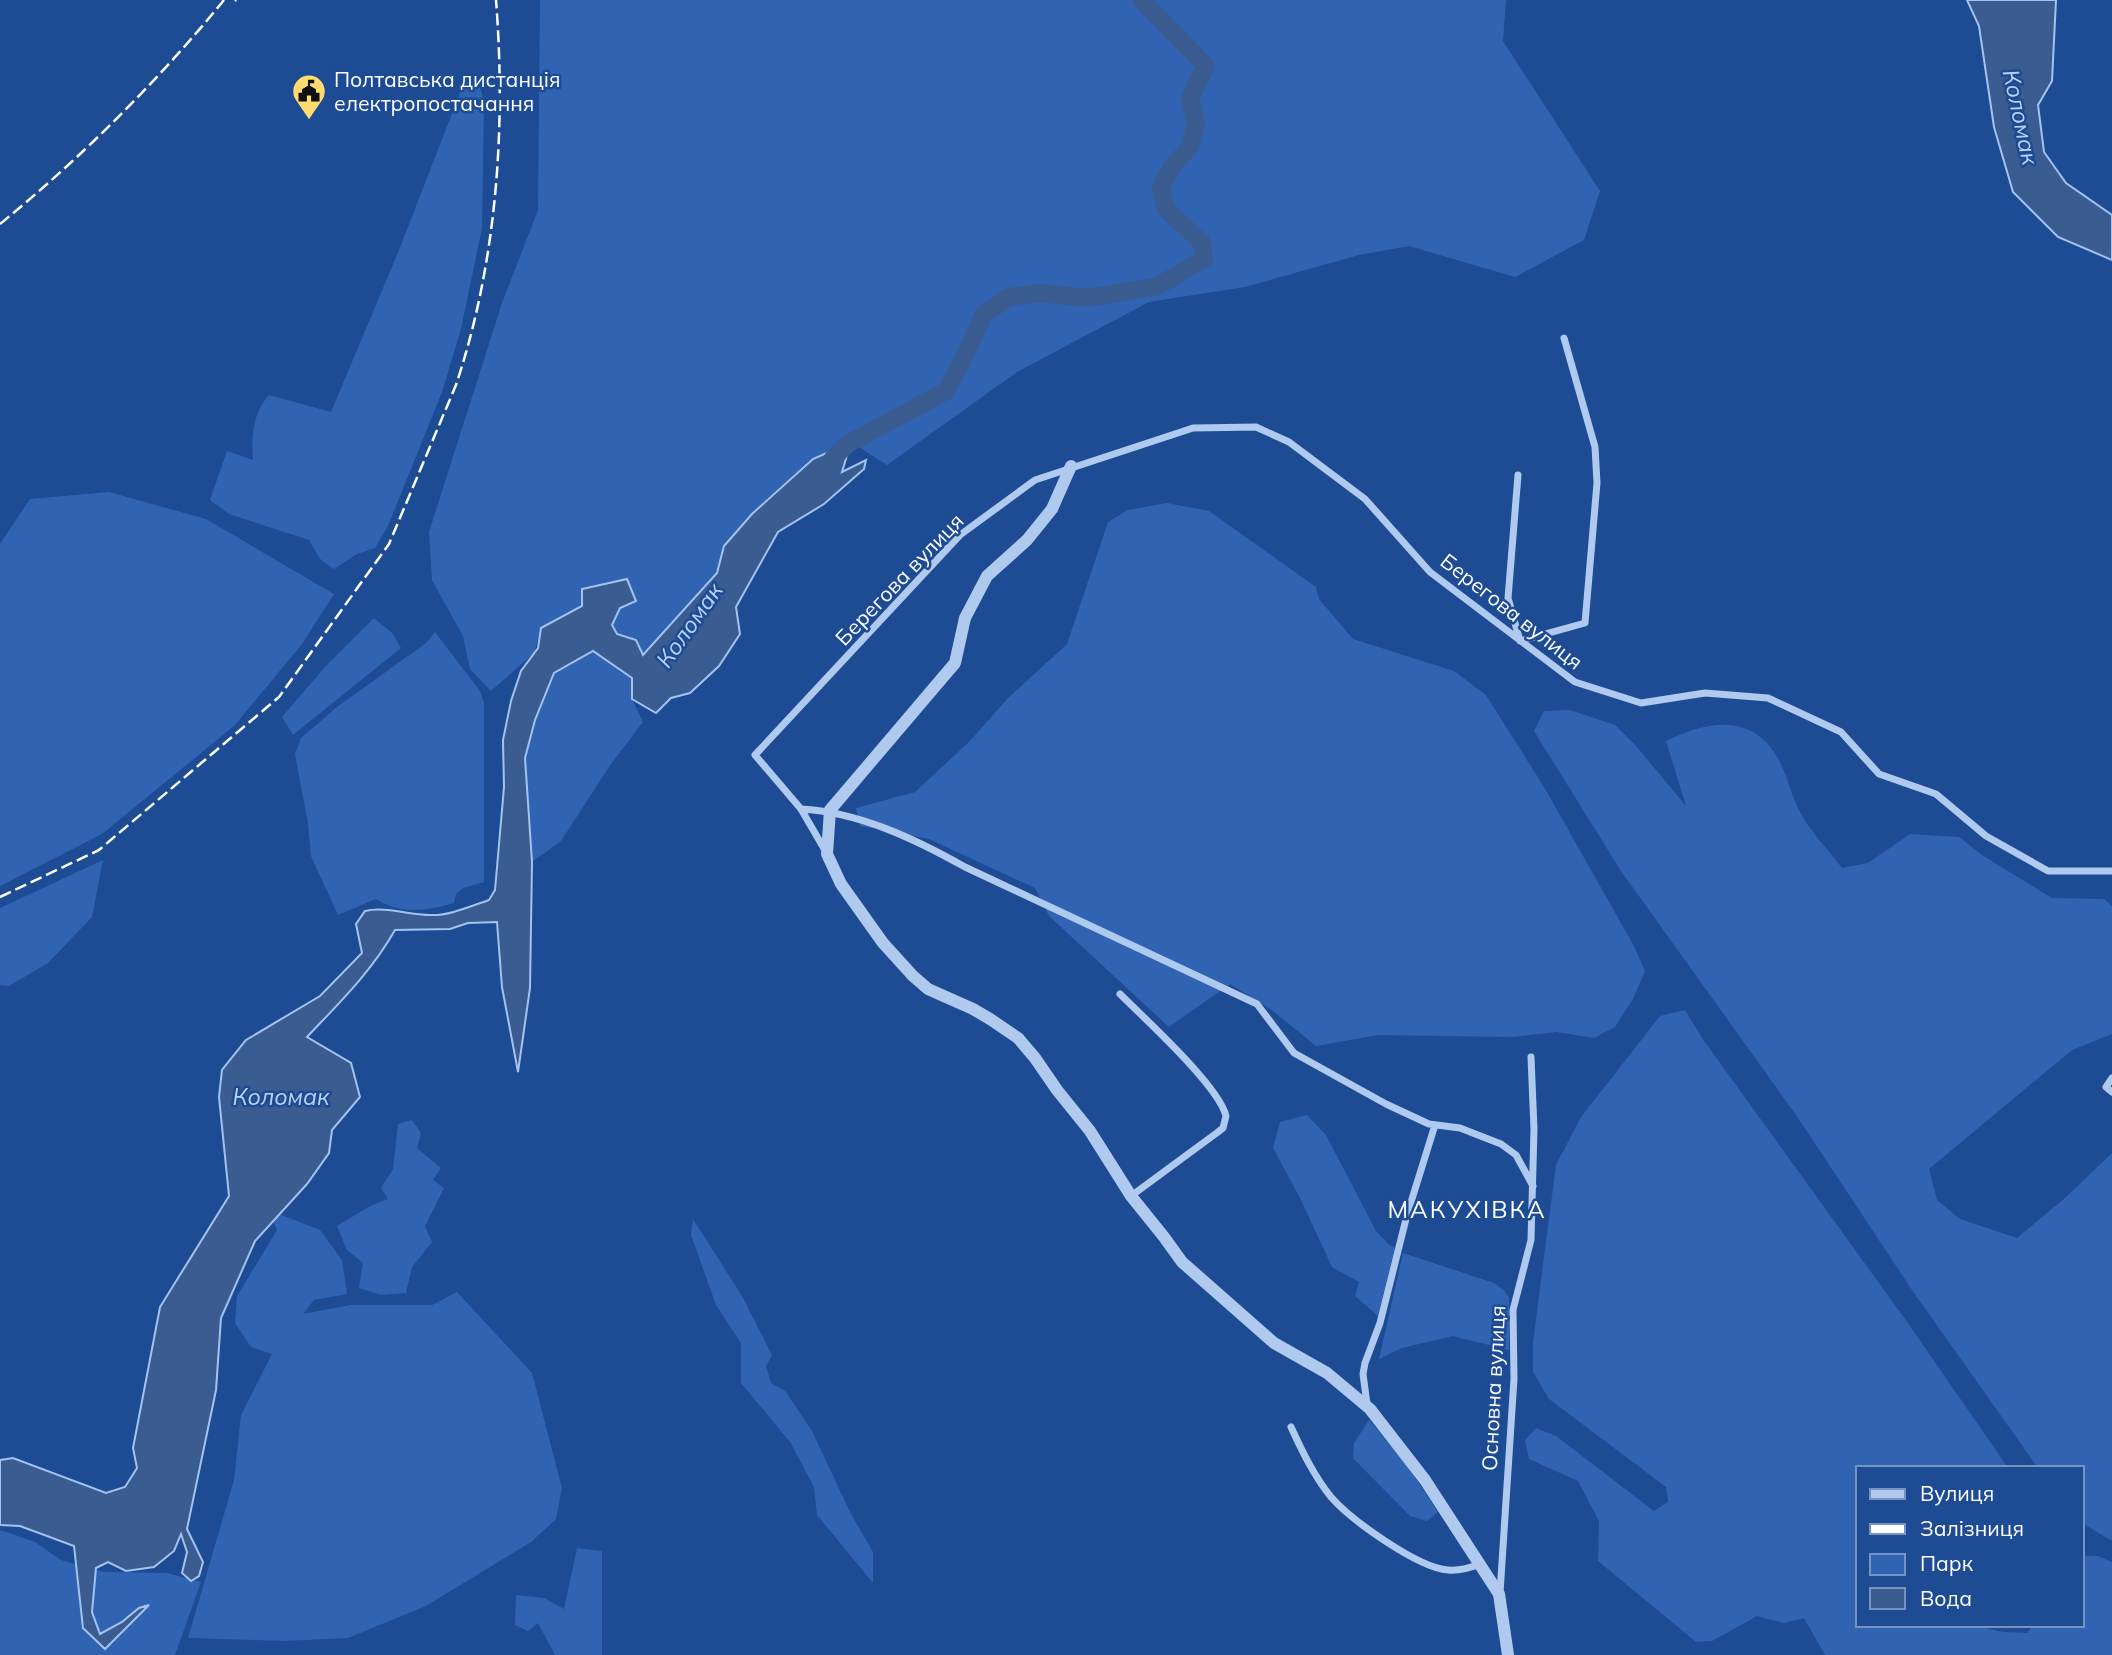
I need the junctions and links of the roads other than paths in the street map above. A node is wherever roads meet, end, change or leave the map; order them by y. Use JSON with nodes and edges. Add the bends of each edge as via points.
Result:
{"nodes":[{"id":1,"x":1564,"y":338,"type":"dead end"},
{"id":2,"x":1072,"y":466,"type":"junction"},
{"id":3,"x":1518,"y":475,"type":"dead end"},
{"id":4,"x":1520,"y":641,"type":"junction"},
{"id":5,"x":801,"y":809,"type":"junction"},
{"id":6,"x":830,"y":810,"type":"junction"},
{"id":7,"x":827,"y":854,"type":"junction"},
{"id":8,"x":2112,"y":871,"type":"edge"},
{"id":9,"x":1120,"y":994,"type":"dead end"},
{"id":10,"x":1531,"y":1057,"type":"dead end"},
{"id":11,"x":2112,"y":1078,"type":"edge"},
{"id":12,"x":2109,"y":1090,"type":"edge"},
{"id":13,"x":1435,"y":1125,"type":"junction"},
{"id":14,"x":1533,"y":1186,"type":"junction"},
{"id":15,"x":1131,"y":1196,"type":"junction"},
{"id":16,"x":1368,"y":1407,"type":"junction"},
{"id":17,"x":1291,"y":1427,"type":"dead end"},
{"id":18,"x":1480,"y":1564,"type":"junction"},
{"id":19,"x":1499,"y":1594,"type":"junction"},
{"id":20,"x":1508,"y":1655,"type":"edge"}],
"edges":[{"from":1,"to":4,"type":"street","via":[[1595,447],[1597,483],[1585,623]]},
{"from":2,"to":4,"type":"street","name":"Берегова вулиця","via":[[1194,428],[1256,427],[1289,442],[1365,499],[1430,572]]},
{"from":2,"to":5,"type":"street","name":"Берегова вулиця","via":[[1035,480],[960,535],[755,755]]},
{"from":2,"to":6,"type":"street","via":[[1052,509],[1027,540],[987,576],[965,618],[955,663]]},
{"from":3,"to":4,"type":"street","via":[[1508,598]]},
{"from":4,"to":8,"type":"street","name":"Берегова вулиця","via":[[1575,682],[1640,703],[1705,694],[1768,698],[1841,732],[1879,774],[1936,794],[1986,836],[2048,871]]},
{"from":5,"to":6,"type":"street"},
{"from":5,"to":7,"type":"street"},
{"from":6,"to":7,"type":"street"},
{"from":6,"to":13,"type":"street","via":[[922,842],[965,867],[1257,1004],[1294,1053],[1386,1104]]},
{"from":7,"to":15,"type":"street","via":[[848,894],[913,976],[928,989],[973,1009],[1018,1038],[1090,1131]]},
{"from":9,"to":15,"type":"street","via":[[1192,1067],[1226,1116],[1223,1128]]},
{"from":10,"to":14,"type":"street","name":"Основна вулиця"},
{"from":11,"to":12,"type":"street"},
{"from":13,"to":14,"type":"street","via":[[1460,1128],[1501,1144],[1516,1155]]},
{"from":13,"to":16,"type":"street","via":[[1365,1363]]},
{"from":14,"to":19,"type":"street","name":"Основна вулиця","via":[[1531,1240],[1513,1310],[1514,1379]]},
{"from":15,"to":16,"type":"street","via":[[1182,1262],[1274,1343],[1327,1373]]},
{"from":16,"to":18,"type":"street","via":[[1425,1480]]},
{"from":17,"to":18,"type":"street","via":[[1319,1482],[1370,1531],[1435,1567],[1458,1570]]},
{"from":18,"to":19,"type":"street"},
{"from":19,"to":20,"type":"street"}]}
